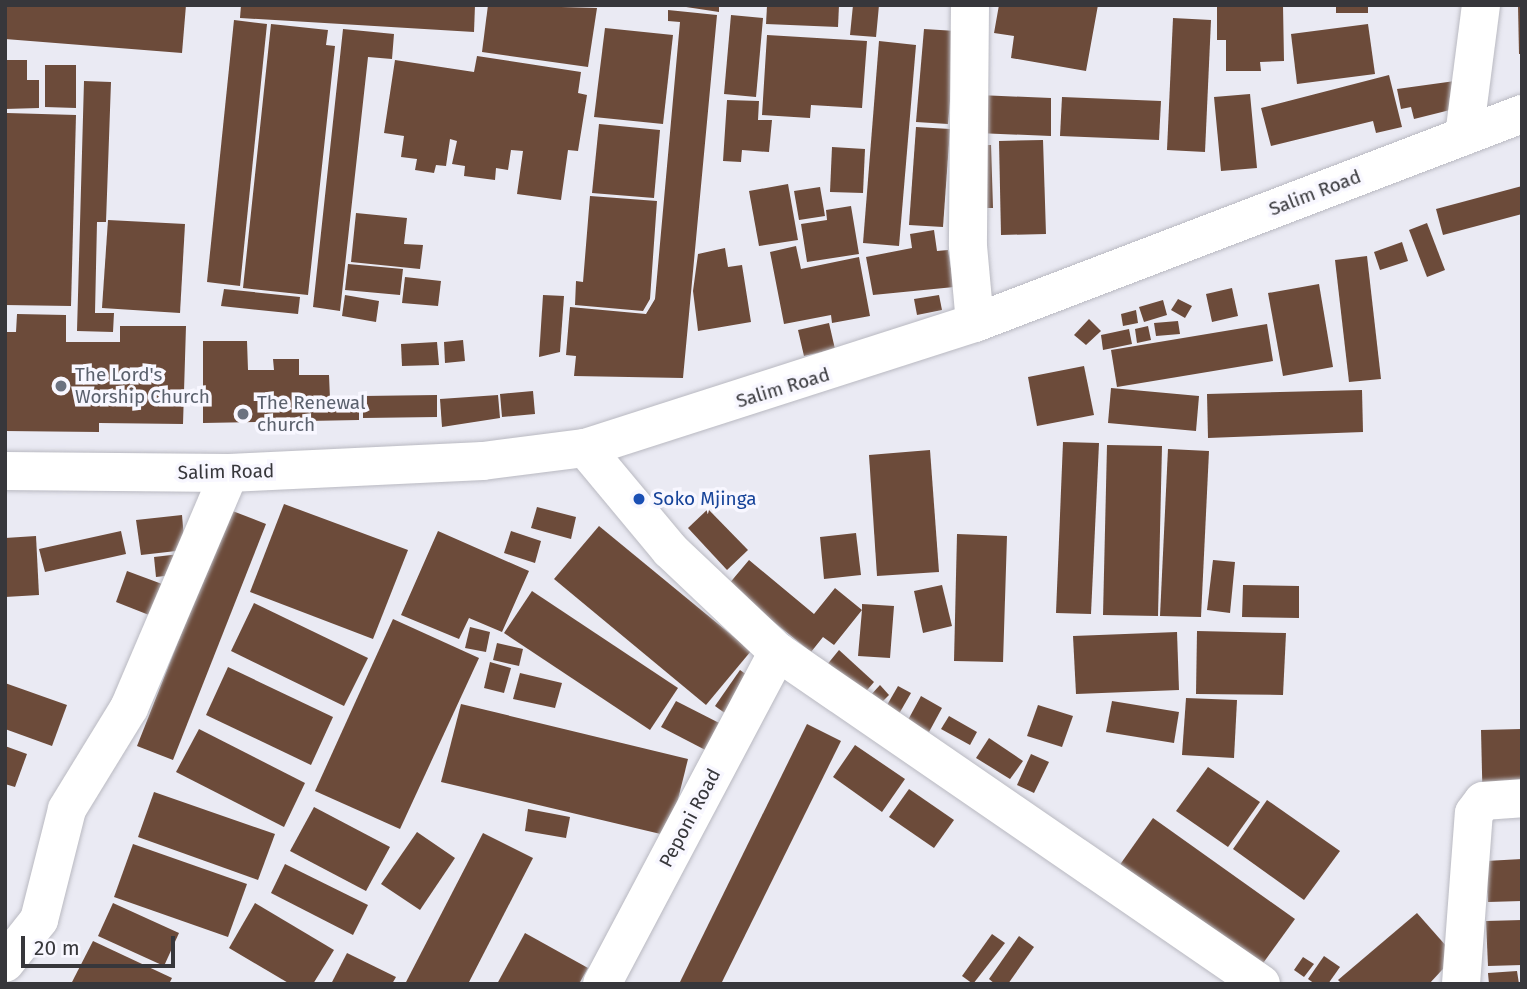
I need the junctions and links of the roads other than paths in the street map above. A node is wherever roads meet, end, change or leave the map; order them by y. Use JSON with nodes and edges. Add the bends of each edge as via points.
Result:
{"nodes":[{"id":1,"x":970,"y":5,"type":"edge"},
{"id":2,"x":1481,"y":5,"type":"edge"},
{"id":3,"x":1522,"y":114,"type":"edge"},
{"id":4,"x":1464,"y":136,"type":"junction"},
{"id":5,"x":975,"y":323,"type":"junction"},
{"id":6,"x":586,"y":448,"type":"junction"},
{"id":7,"x":5,"y":471,"type":"edge"},
{"id":8,"x":229,"y":473,"type":"junction"},
{"id":9,"x":778,"y":652,"type":"junction"},
{"id":10,"x":1522,"y":798,"type":"edge"},
{"id":11,"x":5,"y":963,"type":"edge"},
{"id":12,"x":602,"y":984,"type":"edge"},
{"id":13,"x":1261,"y":984,"type":"edge"},
{"id":14,"x":1461,"y":984,"type":"edge"}],
"edges":[{"from":1,"to":5,"type":"street","via":[[968,246]]},
{"from":2,"to":4,"type":"street"},
{"from":3,"to":4,"type":"street","name":"Salim Road"},
{"from":4,"to":5,"type":"street","name":"Salim Road"},
{"from":5,"to":6,"type":"street","name":"Salim Road"},
{"from":6,"to":8,"type":"street","name":"Salim Road","via":[[483,461]]},
{"from":6,"to":9,"type":"street","via":[[670,550]]},
{"from":7,"to":8,"type":"street","name":"Salim Road"},
{"from":8,"to":11,"type":"street","via":[[129,708],[67,809],[39,920]]},
{"from":9,"to":12,"type":"street","name":"Peponi Road"},
{"from":9,"to":13,"type":"street"},
{"from":10,"to":14,"type":"street","via":[[1483,801],[1474,813]]}]}
